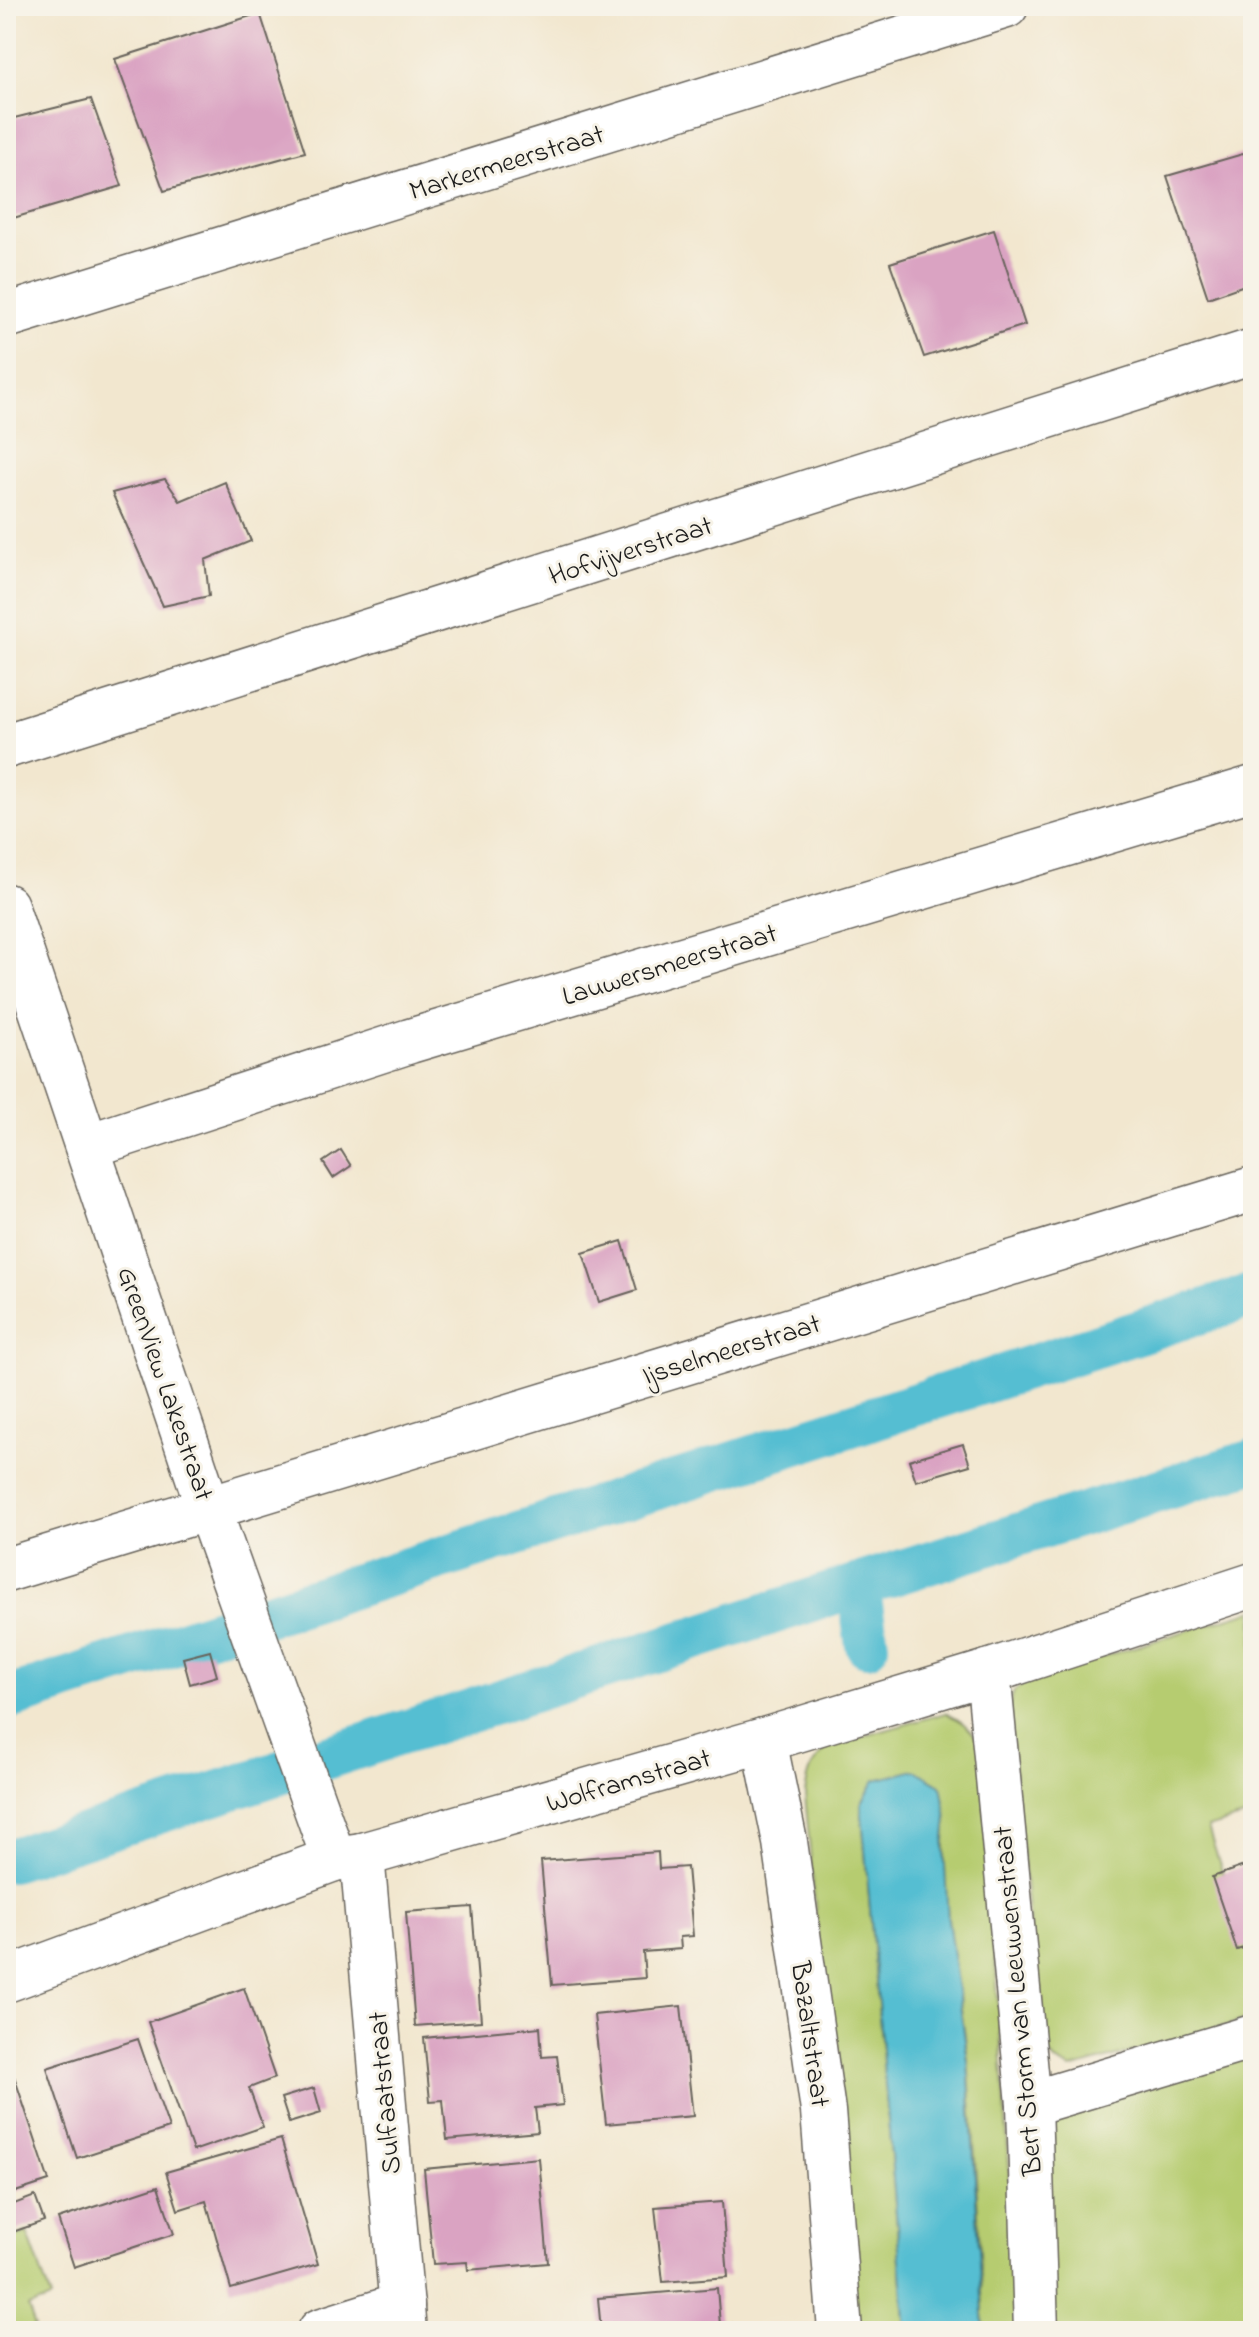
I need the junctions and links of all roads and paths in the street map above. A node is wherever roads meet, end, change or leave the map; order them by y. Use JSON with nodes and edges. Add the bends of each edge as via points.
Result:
{"nodes":[{"id":1,"x":1006,"y":6,"type":"edge"},
{"id":2,"x":6,"y":316,"type":"edge"},
{"id":3,"x":1253,"y":351,"type":"edge"},
{"id":4,"x":6,"y":746,"type":"edge"},
{"id":5,"x":1253,"y":788,"type":"edge"},
{"id":6,"x":6,"y":906,"type":"edge"},
{"id":7,"x":88,"y":1146,"type":"junction"},
{"id":8,"x":1253,"y":1189,"type":"edge"},
{"id":9,"x":208,"y":1507,"type":"junction"},
{"id":10,"x":6,"y":1570,"type":"edge"},
{"id":11,"x":1253,"y":1585,"type":"edge"},
{"id":12,"x":988,"y":1672,"type":"junction"},
{"id":13,"x":764,"y":1740,"type":"junction"},
{"id":14,"x":340,"y":1851,"type":"junction"},
{"id":15,"x":6,"y":1980,"type":"edge"},
{"id":16,"x":1253,"y":2037,"type":"edge"},
{"id":17,"x":1029,"y":2104,"type":"junction"},
{"id":18,"x":403,"y":2318,"type":"edge"},
{"id":19,"x":320,"y":2331,"type":"edge"},
{"id":20,"x":840,"y":2331,"type":"edge"},
{"id":21,"x":1036,"y":2331,"type":"edge"}],
"edges":[{"from":1,"to":2,"type":"street","name":"Markermeerstraat"},
{"from":3,"to":4,"type":"street","name":"Hofvijverstraat"},
{"from":5,"to":7,"type":"street","name":"Lauwersmeerstraat","via":[[410,1041]]},
{"from":6,"to":7,"type":"street","name":"GreenView Lakestraat"},
{"from":7,"to":9,"type":"street","name":"GreenView Lakestraat"},
{"from":8,"to":9,"type":"street","name":"Ijsselmeerstraat"},
{"from":9,"to":10,"type":"street","name":"Ijsselmeerstraat"},
{"from":9,"to":14,"type":"street","name":"GreenView Lakestraat"},
{"from":11,"to":12,"type":"street","name":"Wolframstraat"},
{"from":12,"to":13,"type":"street","name":"Wolframstraat"},
{"from":12,"to":17,"type":"street","name":"Bert Storm van Leeuwenstraat"},
{"from":13,"to":14,"type":"street","name":"Wolframstraat"},
{"from":13,"to":20,"type":"street","name":"Bazaltstraat","via":[[785,1842],[823,2111]]},
{"from":14,"to":15,"type":"street","name":"Wolframstraat"},
{"from":14,"to":18,"type":"street","name":"Sulfaatstraat"},
{"from":16,"to":17,"type":"street"},
{"from":17,"to":21,"type":"street","name":"Bert Storm van Leeuwenstraat"},
{"from":18,"to":19,"type":"street"}]}
